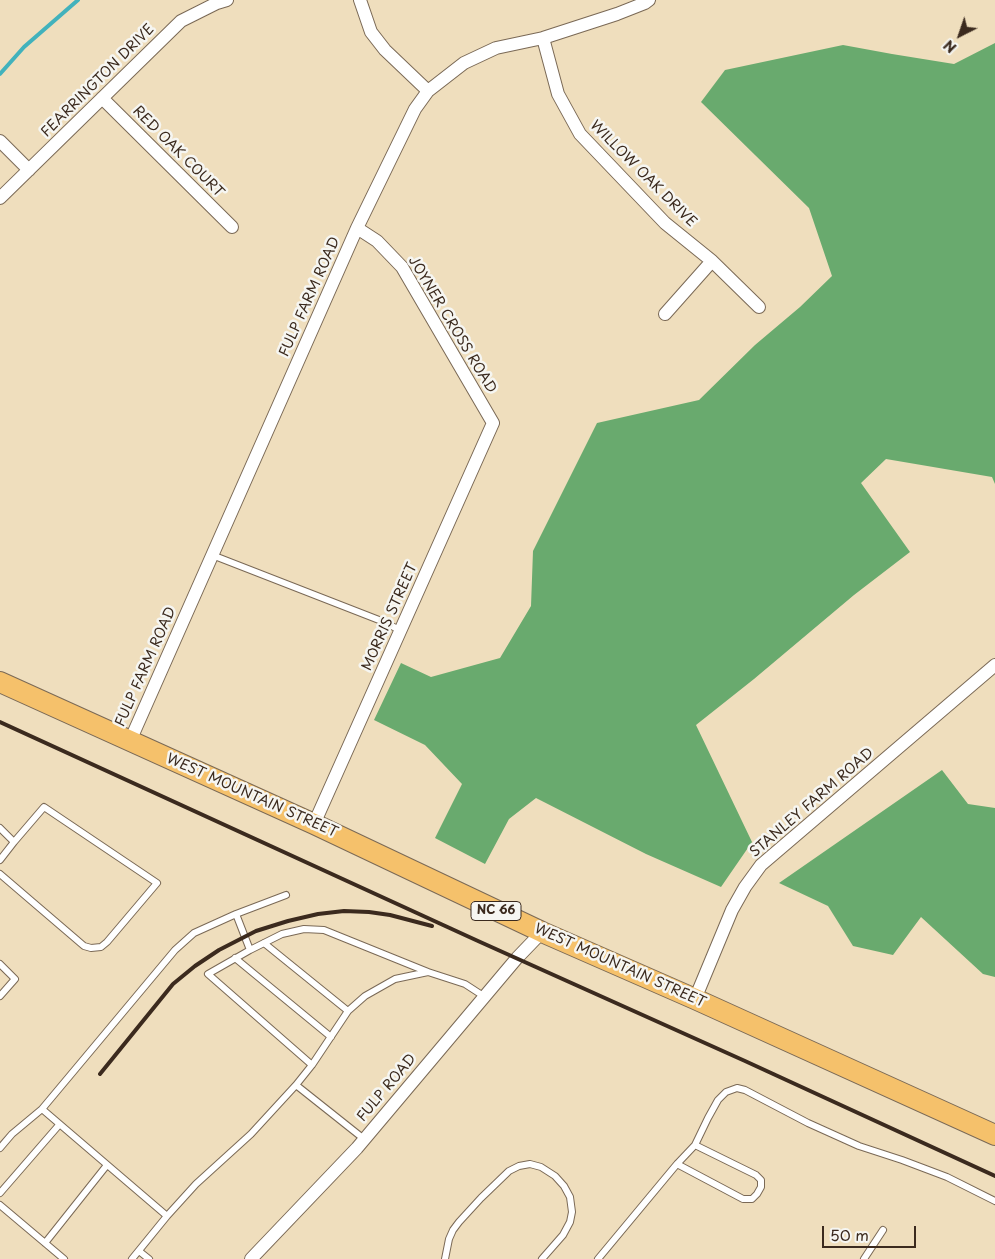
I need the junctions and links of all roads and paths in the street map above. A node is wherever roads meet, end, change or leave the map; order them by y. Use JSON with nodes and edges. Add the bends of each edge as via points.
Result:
{"nodes":[{"id":1,"x":228,"y":0,"type":"edge"},
{"id":2,"x":360,"y":0,"type":"edge"},
{"id":3,"x":649,"y":0,"type":"edge"},
{"id":4,"x":543,"y":38,"type":"junction"},
{"id":5,"x":428,"y":91,"type":"junction"},
{"id":6,"x":102,"y":98,"type":"junction"},
{"id":7,"x":0,"y":140,"type":"edge"},
{"id":8,"x":29,"y":170,"type":"junction"},
{"id":9,"x":0,"y":198,"type":"edge"},
{"id":10,"x":232,"y":226,"type":"dead end"},
{"id":11,"x":357,"y":228,"type":"junction"},
{"id":12,"x":712,"y":262,"type":"junction"},
{"id":13,"x":759,"y":307,"type":"dead end"},
{"id":14,"x":664,"y":314,"type":"dead end"},
{"id":15,"x":493,"y":423,"type":"joint"},
{"id":16,"x":212,"y":555,"type":"junction"},
{"id":17,"x":400,"y":630,"type":"junction"},
{"id":18,"x":995,"y":664,"type":"edge"},
{"id":19,"x":0,"y":682,"type":"edge"},
{"id":20,"x":130,"y":741,"type":"junction"},
{"id":21,"x":314,"y":824,"type":"junction"},
{"id":22,"x":0,"y":828,"type":"edge"},
{"id":23,"x":14,"y":842,"type":"junction"},
{"id":24,"x":0,"y":860,"type":"edge"},
{"id":25,"x":0,"y":874,"type":"edge"},
{"id":26,"x":286,"y":895,"type":"dead end"},
{"id":27,"x":236,"y":914,"type":"junction"},
{"id":28,"x":542,"y":932,"type":"junction"},
{"id":29,"x":264,"y":943,"type":"junction"},
{"id":30,"x":250,"y":950,"type":"junction"},
{"id":31,"x":235,"y":958,"type":"junction"},
{"id":32,"x":0,"y":964,"type":"edge"},
{"id":33,"x":428,"y":972,"type":"junction"},
{"id":34,"x":0,"y":996,"type":"edge"},
{"id":35,"x":485,"y":997,"type":"junction"},
{"id":36,"x":696,"y":1000,"type":"junction"},
{"id":37,"x":348,"y":1011,"type":"junction"},
{"id":38,"x":331,"y":1038,"type":"junction"},
{"id":39,"x":312,"y":1065,"type":"junction"},
{"id":40,"x":296,"y":1085,"type":"junction"},
{"id":41,"x":42,"y":1109,"type":"junction"},
{"id":42,"x":59,"y":1124,"type":"junction"},
{"id":43,"x":995,"y":1135,"type":"edge"},
{"id":44,"x":364,"y":1138,"type":"junction"},
{"id":45,"x":695,"y":1145,"type":"junction"},
{"id":46,"x":0,"y":1148,"type":"edge"},
{"id":47,"x":677,"y":1164,"type":"junction"},
{"id":48,"x":107,"y":1165,"type":"junction"},
{"id":49,"x":0,"y":1193,"type":"edge"},
{"id":50,"x":995,"y":1201,"type":"edge"},
{"id":51,"x":0,"y":1205,"type":"edge"},
{"id":52,"x":167,"y":1216,"type":"junction"},
{"id":53,"x":883,"y":1230,"type":"dead end"},
{"id":54,"x":45,"y":1243,"type":"junction"},
{"id":55,"x":139,"y":1251,"type":"junction"},
{"id":56,"x":255,"y":1258,"type":"edge"},
{"id":57,"x":64,"y":1259,"type":"edge"},
{"id":58,"x":132,"y":1259,"type":"edge"},
{"id":59,"x":148,"y":1259,"type":"edge"},
{"id":60,"x":445,"y":1259,"type":"edge"},
{"id":61,"x":542,"y":1259,"type":"edge"},
{"id":62,"x":598,"y":1259,"type":"edge"},
{"id":63,"x":864,"y":1259,"type":"edge"}],
"edges":[{"from":1,"to":6,"type":"street","name":"FEARRINGTON DRIVE","via":[[181,20]]},
{"from":2,"to":5,"type":"street","via":[[371,32]]},
{"from":3,"to":4,"type":"street","name":"FULP FARM ROAD"},
{"from":4,"to":5,"type":"street","name":"FULP FARM ROAD","via":[[496,48],[464,63]]},
{"from":4,"to":12,"type":"street","name":"WILLOW OAK DRIVE","via":[[558,94],[580,134],[665,222]]},
{"from":5,"to":11,"type":"street","name":"FULP FARM ROAD","via":[[415,109]]},
{"from":6,"to":8,"type":"street","name":"FEARRINGTON DRIVE"},
{"from":6,"to":10,"type":"street","name":"RED OAK COURT"},
{"from":7,"to":8,"type":"street"},
{"from":8,"to":9,"type":"street","name":"FEARRINGTON DRIVE"},
{"from":11,"to":15,"type":"street","name":"JOYNER CROSS ROAD","via":[[377,241],[402,267]]},
{"from":11,"to":16,"type":"street","name":"FULP FARM ROAD"},
{"from":12,"to":13,"type":"street","name":"WILLOW OAK DRIVE"},
{"from":12,"to":14,"type":"street"},
{"from":15,"to":17,"type":"street","name":"MORRIS STREET"},
{"from":16,"to":17,"type":"lane"},
{"from":16,"to":20,"type":"street","name":"FULP FARM ROAD"},
{"from":17,"to":21,"type":"street","name":"MORRIS STREET"},
{"from":18,"to":36,"type":"street","name":"STANLEY FARM ROAD","via":[[761,865],[732,910]]},
{"from":19,"to":20,"type":"main road","name":"WEST MOUNTAIN STREET","number":"NC 66"},
{"from":20,"to":21,"type":"main road","name":"WEST MOUNTAIN STREET","number":"NC 66"},
{"from":21,"to":28,"type":"main road","name":"WEST MOUNTAIN STREET","number":"NC 66"},
{"from":22,"to":23,"type":"lane"},
{"from":23,"to":24,"type":"lane"},
{"from":23,"to":25,"type":"lane","via":[[44,807],[157,883],[107,942],[101,947],[91,948],[84,946]]},
{"from":26,"to":27,"type":"lane"},
{"from":27,"to":30,"type":"lane"},
{"from":27,"to":41,"type":"lane","via":[[194,934],[175,950]]},
{"from":28,"to":35,"type":"street","name":"FULP ROAD"},
{"from":28,"to":36,"type":"main road","name":"WEST MOUNTAIN STREET","number":"NC 66"},
{"from":29,"to":30,"type":"lane"},
{"from":29,"to":33,"type":"lane","via":[[282,934],[304,929],[324,930]]},
{"from":29,"to":37,"type":"lane"},
{"from":30,"to":31,"type":"lane"},
{"from":31,"to":38,"type":"lane"},
{"from":31,"to":39,"type":"lane","via":[[208,974]]},
{"from":32,"to":34,"type":"lane","via":[[16,979]]},
{"from":33,"to":35,"type":"lane","via":[[465,984]]},
{"from":33,"to":37,"type":"lane","via":[[395,979],[365,996]]},
{"from":35,"to":44,"type":"street","name":"FULP ROAD"},
{"from":36,"to":43,"type":"main road","name":"WEST MOUNTAIN STREET","number":"NC 66"},
{"from":37,"to":38,"type":"lane"},
{"from":38,"to":39,"type":"lane"},
{"from":39,"to":40,"type":"lane"},
{"from":40,"to":44,"type":"lane"},
{"from":40,"to":52,"type":"lane"},
{"from":41,"to":42,"type":"lane"},
{"from":41,"to":46,"type":"lane"},
{"from":42,"to":48,"type":"lane"},
{"from":42,"to":49,"type":"lane"},
{"from":44,"to":56,"type":"street","name":"FULP ROAD"},
{"from":45,"to":47,"type":"lane"},
{"from":45,"to":47,"type":"lane","via":[[756,1175],[761,1180],[757,1194],[743,1199]]},
{"from":45,"to":50,"type":"lane","via":[[718,1100],[737,1088],[859,1146],[947,1177]]},
{"from":47,"to":62,"type":"lane"},
{"from":48,"to":52,"type":"lane"},
{"from":48,"to":54,"type":"lane"},
{"from":51,"to":54,"type":"lane"},
{"from":52,"to":55,"type":"lane"},
{"from":53,"to":63,"type":"lane"},
{"from":54,"to":57,"type":"lane"},
{"from":55,"to":58,"type":"lane"},
{"from":55,"to":59,"type":"lane"},
{"from":60,"to":61,"type":"lane","via":[[449,1239],[458,1222],[509,1171],[530,1164],[554,1176],[564,1186],[572,1212],[563,1235]]}]}
